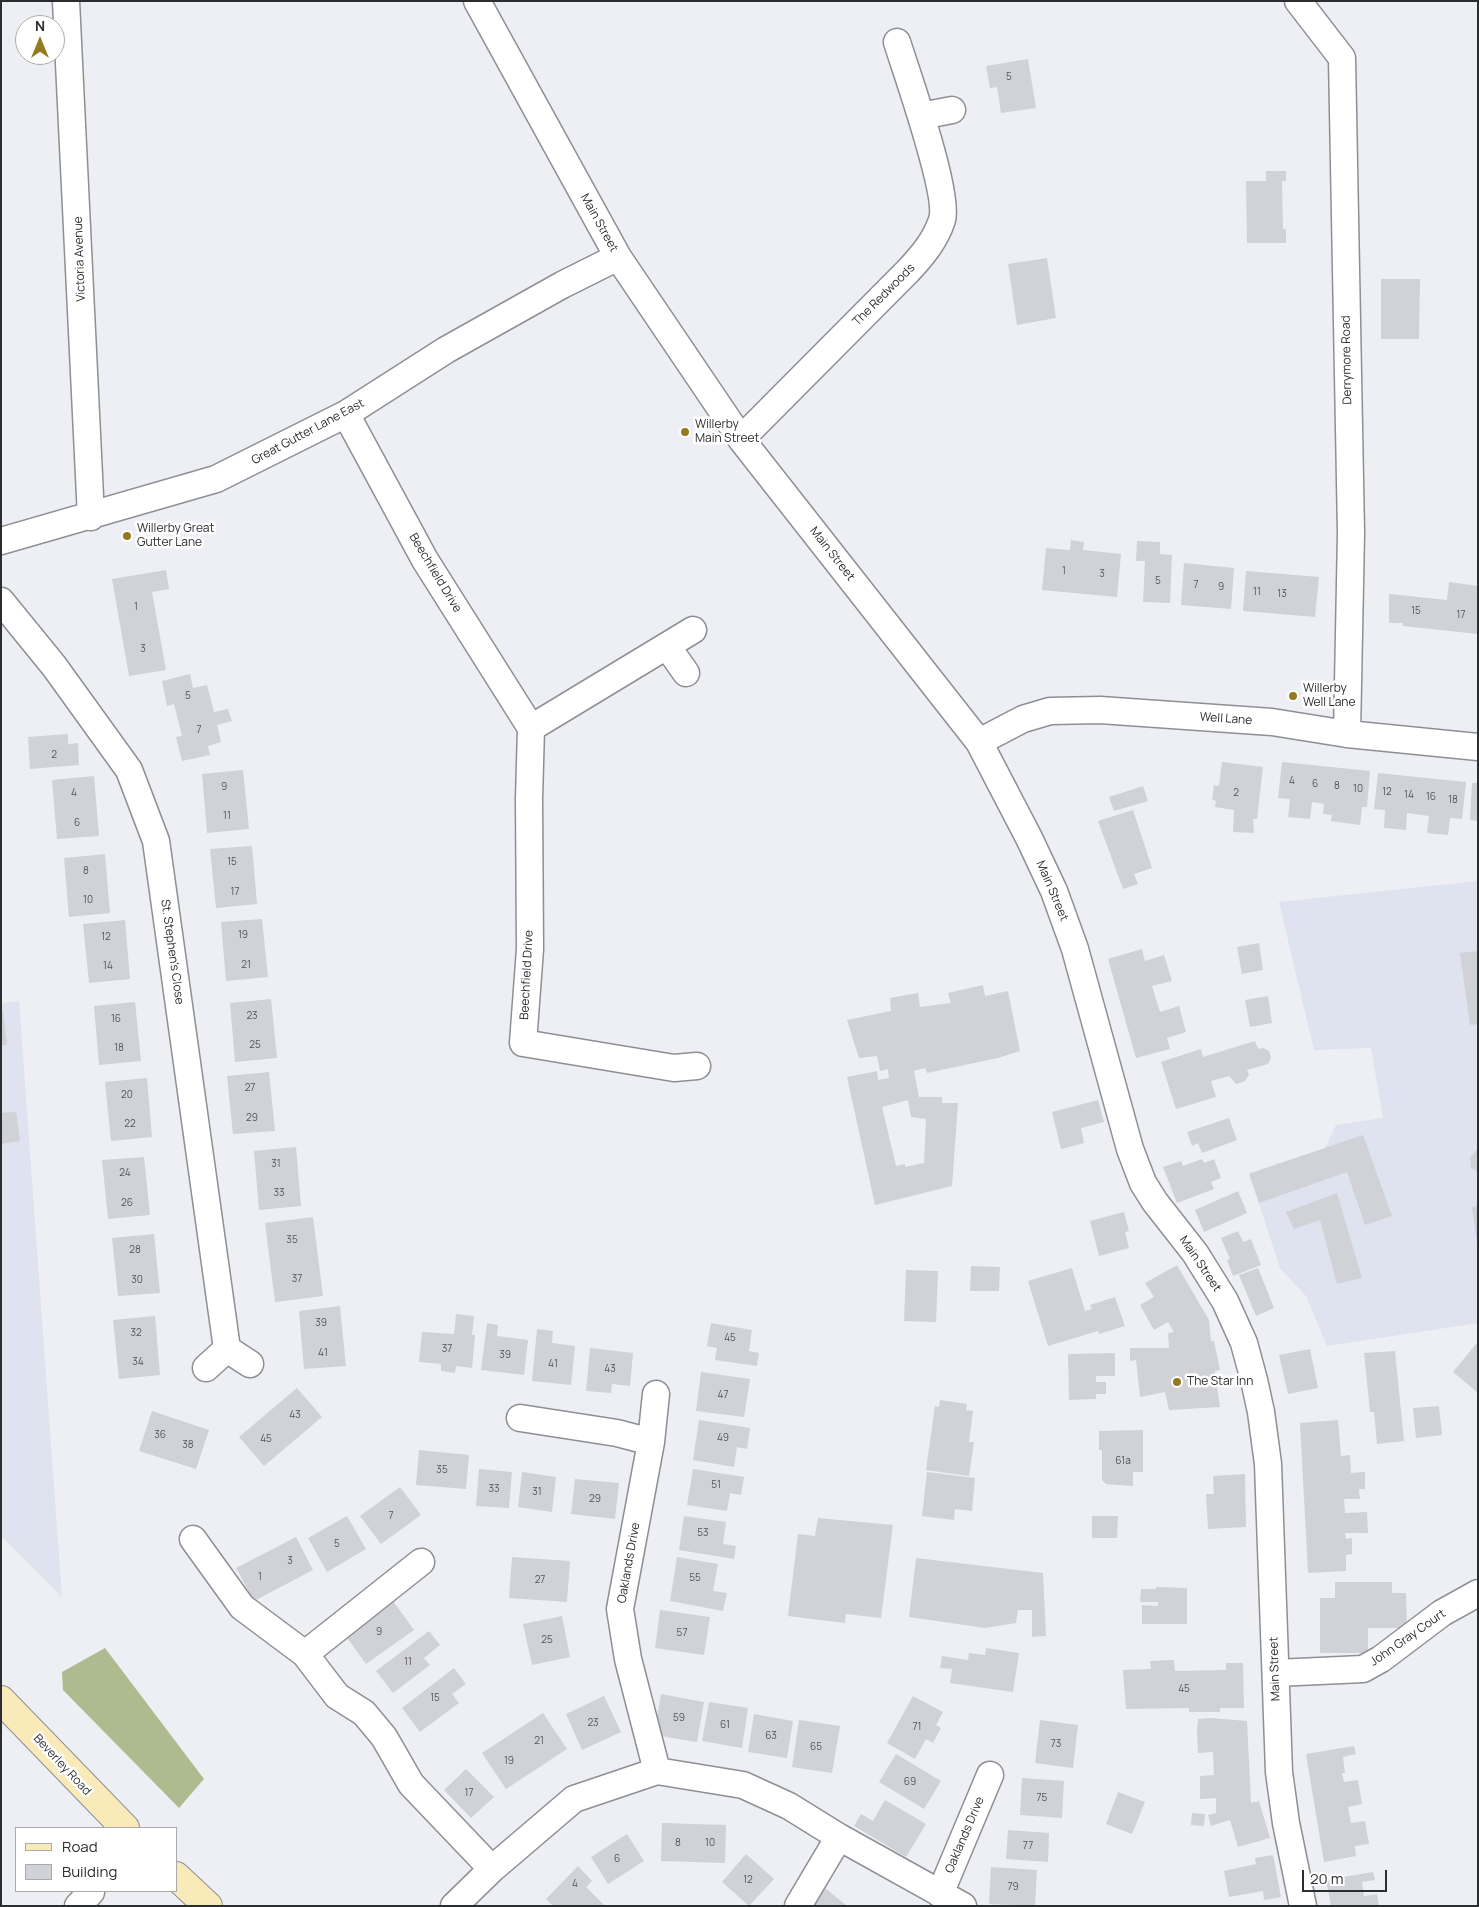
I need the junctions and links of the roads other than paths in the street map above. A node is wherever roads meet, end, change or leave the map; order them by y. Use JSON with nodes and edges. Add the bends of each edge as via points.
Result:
{"nodes":[{"id":1,"x":66,"y":1,"type":"edge"},
{"id":2,"x":477,"y":1,"type":"edge"},
{"id":3,"x":1298,"y":1,"type":"edge"},
{"id":4,"x":897,"y":42,"type":"dead end"},
{"id":5,"x":952,"y":110,"type":"dead end"},
{"id":6,"x":921,"y":116,"type":"junction"},
{"id":7,"x":618,"y":257,"type":"junction"},
{"id":8,"x":346,"y":414,"type":"junction"},
{"id":9,"x":741,"y":439,"type":"junction"},
{"id":10,"x":90,"y":516,"type":"junction"},
{"id":11,"x":1,"y":541,"type":"edge"},
{"id":12,"x":1,"y":601,"type":"edge"},
{"id":13,"x":693,"y":630,"type":"dead end"},
{"id":14,"x":667,"y":646,"type":"junction"},
{"id":15,"x":686,"y":674,"type":"dead end"},
{"id":16,"x":531,"y":728,"type":"junction"},
{"id":17,"x":1347,"y":734,"type":"junction"},
{"id":18,"x":979,"y":742,"type":"junction"},
{"id":19,"x":1478,"y":748,"type":"edge"},
{"id":20,"x":683,"y":1074,"type":"dead end"},
{"id":21,"x":227,"y":1349,"type":"junction"},
{"id":22,"x":250,"y":1364,"type":"dead end"},
{"id":23,"x":206,"y":1368,"type":"dead end"},
{"id":24,"x":656,"y":1394,"type":"dead end"},
{"id":25,"x":520,"y":1418,"type":"dead end"},
{"id":26,"x":651,"y":1442,"type":"junction"},
{"id":27,"x":193,"y":1539,"type":"dead end"},
{"id":28,"x":422,"y":1562,"type":"dead end"},
{"id":29,"x":1478,"y":1593,"type":"edge"},
{"id":30,"x":305,"y":1654,"type":"junction"},
{"id":31,"x":1276,"y":1673,"type":"junction"},
{"id":32,"x":1,"y":1700,"type":"edge"},
{"id":33,"x":657,"y":1771,"type":"junction"},
{"id":34,"x":990,"y":1775,"type":"dead end"},
{"id":35,"x":124,"y":1827,"type":"edge"},
{"id":36,"x":839,"y":1837,"type":"junction"},
{"id":37,"x":492,"y":1869,"type":"junction"},
{"id":38,"x":178,"y":1878,"type":"edge"},
{"id":39,"x":940,"y":1894,"type":"junction"},
{"id":40,"x":208,"y":1906,"type":"edge"},
{"id":41,"x":454,"y":1906,"type":"edge"},
{"id":42,"x":798,"y":1906,"type":"edge"},
{"id":43,"x":963,"y":1906,"type":"edge"},
{"id":44,"x":1302,"y":1906,"type":"edge"}],
"edges":[{"from":1,"to":10,"type":"street","name":"Victoria Avenue"},
{"from":2,"to":7,"type":"street","name":"Main Street"},
{"from":3,"to":17,"type":"street","name":"Derrymore Road","via":[[1342,58],[1350,533]]},
{"from":4,"to":6,"type":"street","name":"The Redwoods"},
{"from":5,"to":6,"type":"street"},
{"from":6,"to":9,"type":"street","name":"The Redwoods","via":[[942,189],[942,219],[928,248]]},
{"from":7,"to":8,"type":"street","name":"Great Gutter Lane East","via":[[446,350]]},
{"from":7,"to":9,"type":"street","name":"Main Street"},
{"from":8,"to":10,"type":"street","name":"Great Gutter Lane East","via":[[216,479]]},
{"from":8,"to":16,"type":"street","name":"Beechfield Drive","via":[[425,560]]},
{"from":9,"to":18,"type":"street","name":"Main Street"},
{"from":10,"to":11,"type":"street","name":"Great Gutter Lane East"},
{"from":12,"to":21,"type":"street","name":"St. Stephen's Close","via":[[54,666],[129,770],[156,841]]},
{"from":13,"to":14,"type":"street"},
{"from":14,"to":15,"type":"street"},
{"from":14,"to":16,"type":"street"},
{"from":16,"to":20,"type":"street","name":"Beechfield Drive","via":[[528,799],[530,949],[517,1047]]},
{"from":17,"to":18,"type":"street","name":"Well Lane","via":[[1272,722],[1100,710],[1050,711],[1023,718]]},
{"from":17,"to":19,"type":"street","name":"Well Lane"},
{"from":18,"to":31,"type":"street","name":"Main Street","via":[[1054,891],[1076,949],[1130,1150],[1144,1183],[1225,1301],[1244,1343],[1262,1412],[1268,1464]]},
{"from":21,"to":22,"type":"street"},
{"from":21,"to":23,"type":"street"},
{"from":24,"to":26,"type":"street","name":"Oaklands Drive"},
{"from":25,"to":26,"type":"street","via":[[617,1432]]},
{"from":26,"to":33,"type":"street","name":"Oaklands Drive","via":[[620,1609],[628,1659]]},
{"from":27,"to":30,"type":"street","via":[[242,1606]]},
{"from":28,"to":30,"type":"street"},
{"from":29,"to":31,"type":"street","name":"John Gray Court","via":[[1442,1613],[1363,1669]]},
{"from":30,"to":37,"type":"street","via":[[337,1696],[364,1713],[384,1737],[411,1784]]},
{"from":31,"to":44,"type":"street","name":"Main Street","via":[[1279,1772]]},
{"from":32,"to":35,"type":"main road","name":"Beverley Road"},
{"from":33,"to":36,"type":"street","via":[[743,1785],[790,1806]]},
{"from":33,"to":37,"type":"street","via":[[574,1799]]},
{"from":34,"to":39,"type":"street","name":"Oaklands Drive"},
{"from":36,"to":39,"type":"street"},
{"from":36,"to":42,"type":"street"},
{"from":37,"to":41,"type":"street"},
{"from":38,"to":40,"type":"main road"},
{"from":39,"to":43,"type":"street"}]}
